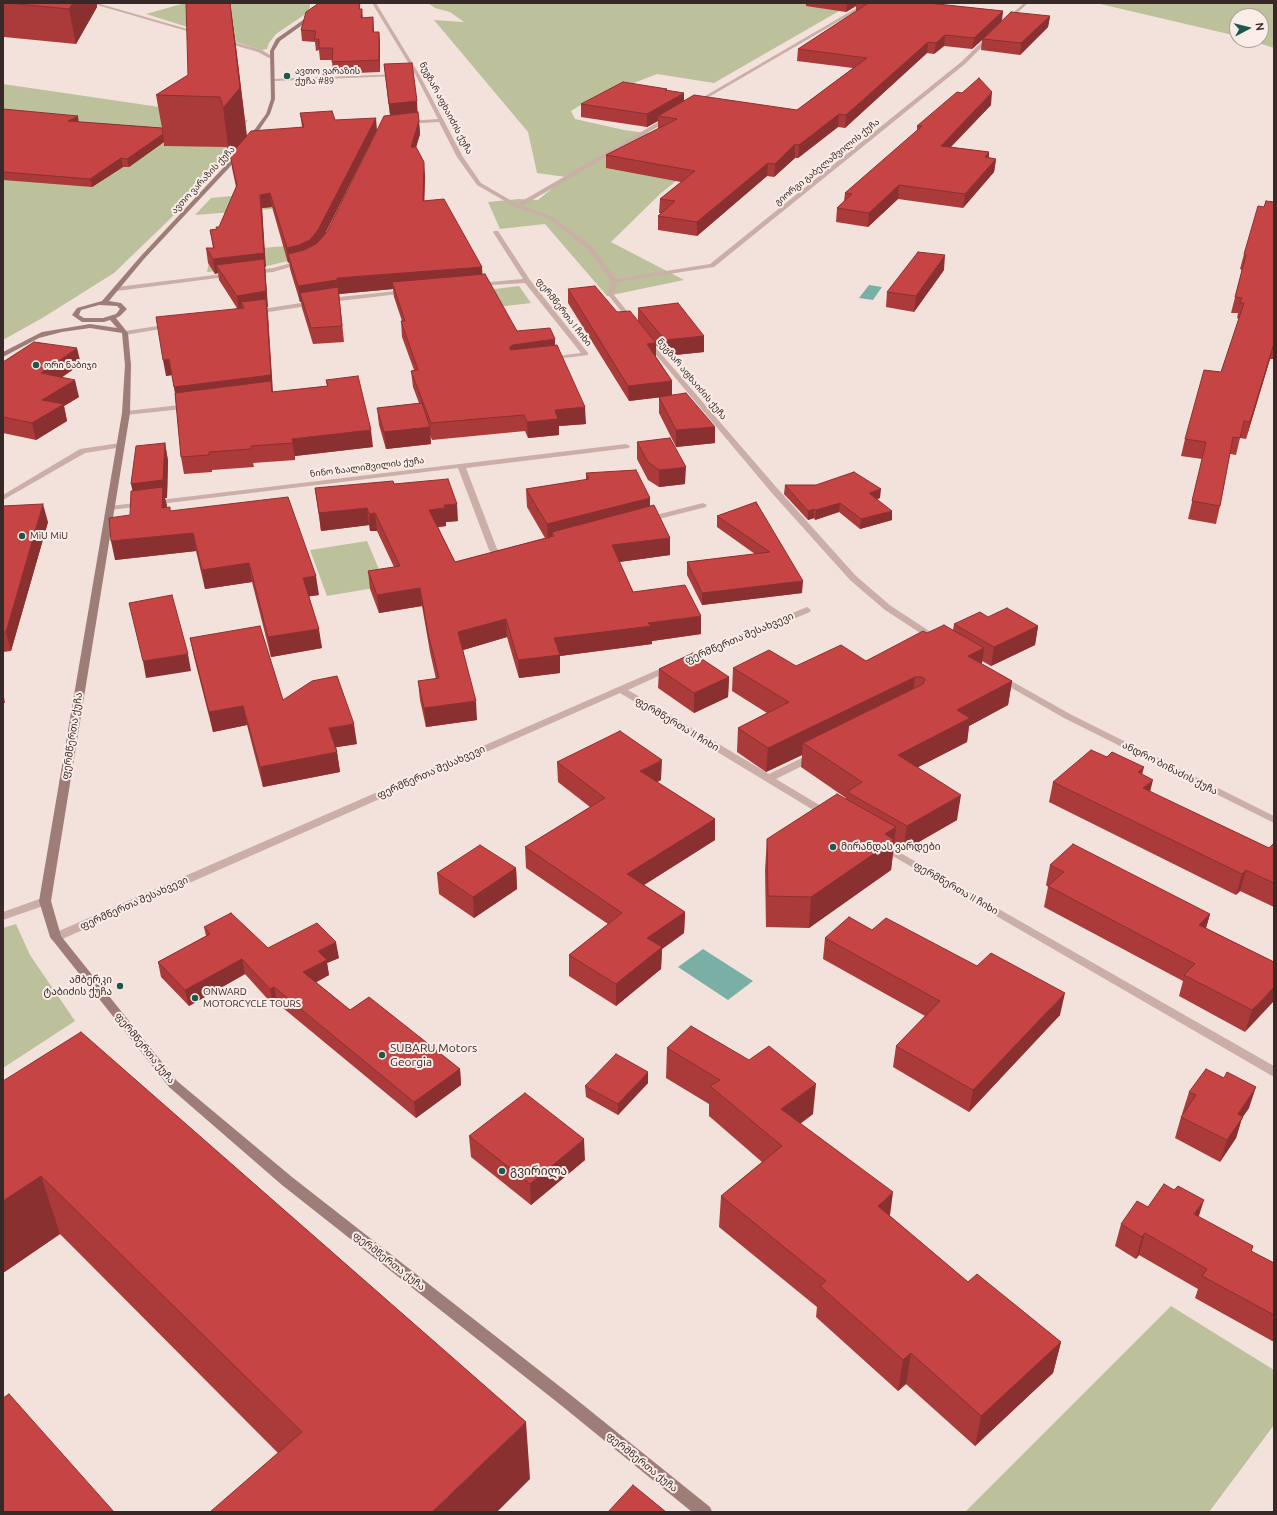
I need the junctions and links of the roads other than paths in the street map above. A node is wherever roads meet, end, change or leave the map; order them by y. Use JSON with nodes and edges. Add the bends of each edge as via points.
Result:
{"nodes":[{"id":1,"x":92,"y":3,"type":"edge"},
{"id":2,"x":105,"y":3,"type":"edge"},
{"id":3,"x":321,"y":3,"type":"edge"},
{"id":4,"x":374,"y":3,"type":"edge"},
{"id":5,"x":868,"y":3,"type":"edge"},
{"id":6,"x":1026,"y":3,"type":"edge"},
{"id":7,"x":100,"y":5,"type":"junction"},
{"id":8,"x":1003,"y":25,"type":"edge"},
{"id":9,"x":997,"y":30,"type":"edge"},
{"id":10,"x":204,"y":34,"type":"edge"},
{"id":11,"x":217,"y":38,"type":"edge"},
{"id":12,"x":271,"y":56,"type":"junction"},
{"id":13,"x":402,"y":74,"type":"edge"},
{"id":14,"x":410,"y":74,"type":"edge"},
{"id":15,"x":417,"y":74,"type":"junction"},
{"id":16,"x":273,"y":80,"type":"junction"},
{"id":17,"x":688,"y":107,"type":"edge"},
{"id":18,"x":675,"y":115,"type":"edge"},
{"id":19,"x":441,"y":120,"type":"junction"},
{"id":20,"x":397,"y":124,"type":"edge"},
{"id":21,"x":247,"y":144,"type":"edge"},
{"id":22,"x":242,"y":150,"type":"edge"},
{"id":23,"x":517,"y":206,"type":"junction"},
{"id":24,"x":496,"y":232,"type":"dead end"},
{"id":25,"x":309,"y":259,"type":"edge"},
{"id":26,"x":249,"y":272,"type":"edge"},
{"id":27,"x":241,"y":273,"type":"edge"},
{"id":28,"x":527,"y":281,"type":"junction"},
{"id":29,"x":614,"y":282,"type":"junction"},
{"id":30,"x":474,"y":286,"type":"edge"},
{"id":31,"x":117,"y":289,"type":"junction"},
{"id":32,"x":413,"y":292,"type":"edge"},
{"id":33,"x":105,"y":302,"type":"junction"},
{"id":34,"x":247,"y":313,"type":"edge"},
{"id":35,"x":77,"y":318,"type":"junction"},
{"id":36,"x":112,"y":318,"type":"junction"},
{"id":37,"x":179,"y":324,"type":"edge"},
{"id":38,"x":125,"y":333,"type":"junction"},
{"id":39,"x":36,"y":337,"type":"junction"},
{"id":40,"x":3,"y":355,"type":"edge"},
{"id":41,"x":543,"y":360,"type":"edge"},
{"id":42,"x":197,"y":405,"type":"edge"},
{"id":43,"x":126,"y":413,"type":"junction"},
{"id":44,"x":120,"y":445,"type":"junction"},
{"id":45,"x":626,"y":446,"type":"dead end"},
{"id":46,"x":460,"y":466,"type":"junction"},
{"id":47,"x":3,"y":498,"type":"edge"},
{"id":48,"x":703,"y":505,"type":"dead end"},
{"id":49,"x":110,"y":508,"type":"junction"},
{"id":50,"x":642,"y":521,"type":"edge"},
{"id":51,"x":512,"y":555,"type":"edge"},
{"id":52,"x":807,"y":610,"type":"dead end"},
{"id":53,"x":939,"y":641,"type":"edge"},
{"id":54,"x":993,"y":673,"type":"edge"},
{"id":55,"x":620,"y":689,"type":"junction"},
{"id":56,"x":824,"y":750,"type":"edge"},
{"id":57,"x":767,"y":779,"type":"junction"},
{"id":58,"x":836,"y":819,"type":"edge"},
{"id":59,"x":1274,"y":820,"type":"edge"},
{"id":60,"x":877,"y":842,"type":"edge"},
{"id":61,"x":45,"y":901,"type":"junction"},
{"id":62,"x":3,"y":916,"type":"edge"},
{"id":63,"x":56,"y":937,"type":"junction"},
{"id":64,"x":1274,"y":1072,"type":"edge"},
{"id":65,"x":704,"y":1512,"type":"edge"}],
"edges":[{"from":1,"to":7,"type":"street"},
{"from":2,"to":7,"type":"street"},
{"from":3,"to":12,"type":"street","via":[[318,12],[278,40]]},
{"from":4,"to":15,"type":"street","name":"ნუგზარ აფხაიძის ქუჩა"},
{"from":5,"to":17,"type":"street"},
{"from":6,"to":8,"type":"street"},
{"from":7,"to":10,"type":"street"},
{"from":9,"to":29,"type":"street","name":"გიორგი გაბელაშვილის ქუჩა","via":[[963,63],[712,266]]},
{"from":11,"to":12,"type":"street"},
{"from":12,"to":16,"type":"street","name":"ავთო ვარაზის ქუჩა"},
{"from":13,"to":16,"type":"street"},
{"from":14,"to":15,"type":"street"},
{"from":15,"to":19,"type":"street","name":"ნუგზარ აფხაიძის ქუჩა"},
{"from":16,"to":21,"type":"street","name":"ავთო ვარაზის ქუჩა","via":[[273,99],[268,114]]},
{"from":18,"to":23,"type":"street"},
{"from":19,"to":20,"type":"street"},
{"from":19,"to":23,"type":"street","name":"ნუგზარ აფხაიძის ქუჩა","via":[[460,157],[479,184]]},
{"from":22,"to":31,"type":"street","name":"ავთო ვარაზის ქუჩა","via":[[132,269]]},
{"from":23,"to":29,"type":"street","name":"ნუგზარ აფხაიძის ქუჩა","via":[[551,218],[589,247]]},
{"from":24,"to":28,"type":"street","name":"ფერმწერთა I ჩიხი"},
{"from":25,"to":26,"type":"street","via":[[272,270]]},
{"from":27,"to":31,"type":"street"},
{"from":28,"to":30,"type":"street","name":"ფერმწერთა I ჩიხი"},
{"from":28,"to":41,"type":"street","name":"ფერმწერთა I ჩიხი","via":[[586,354]]},
{"from":29,"to":53,"type":"street","name":"ნუგზარ აფხაიძის ქუჩა","via":[[611,295],[750,463],[853,578],[888,608]]},
{"from":31,"to":33,"type":"street","name":"ავთო ვარაზის ქუჩა"},
{"from":32,"to":34,"type":"street","via":[[339,299]]},
{"from":33,"to":35,"type":"street","via":[[79,309],[75,315]]},
{"from":33,"to":36,"type":"street","via":[[119,304],[124,309]]},
{"from":35,"to":36,"type":"street","via":[[90,321]]},
{"from":35,"to":39,"type":"street"},
{"from":36,"to":38,"type":"street"},
{"from":37,"to":38,"type":"street"},
{"from":38,"to":39,"type":"street","via":[[90,326]]},
{"from":38,"to":43,"type":"street","name":"ფერმწერთა ქუჩა","via":[[128,365]]},
{"from":39,"to":40,"type":"street"},
{"from":42,"to":43,"type":"street"},
{"from":43,"to":44,"type":"street","name":"ფერმწერთა ქუჩა"},
{"from":44,"to":47,"type":"street","via":[[83,451]]},
{"from":44,"to":49,"type":"street","name":"ფერმწერთა ქუჩა"},
{"from":45,"to":46,"type":"street","name":"ნინო ზაალიშვილის ქუჩა"},
{"from":46,"to":49,"type":"street","name":"ნინო ზაალიშვილის ქუჩა"},
{"from":46,"to":51,"type":"street","via":[[493,550]]},
{"from":48,"to":50,"type":"street"},
{"from":49,"to":61,"type":"street","name":"ფერმწერთა ქუჩა"},
{"from":52,"to":55,"type":"street","name":"ფერმწერთა შესახვევი"},
{"from":54,"to":59,"type":"street","name":"ანდრო ბიწაძის ქუჩა","via":[[1067,716]]},
{"from":55,"to":57,"type":"street","name":"ფერმწერთა II ჩიხი"},
{"from":55,"to":63,"type":"street","name":"ფერმწერთა შესახვევი"},
{"from":56,"to":57,"type":"street"},
{"from":57,"to":58,"type":"street","name":"ფერმწერთა II ჩიხი"},
{"from":60,"to":64,"type":"street","name":"ფერმწერთა II ჩიხი"},
{"from":61,"to":62,"type":"street"},
{"from":61,"to":63,"type":"street","name":"ფერმწერთა ქუჩა"},
{"from":63,"to":65,"type":"street","name":"ფერმწერთა ქუჩა","via":[[173,1084],[287,1181]]}]}
